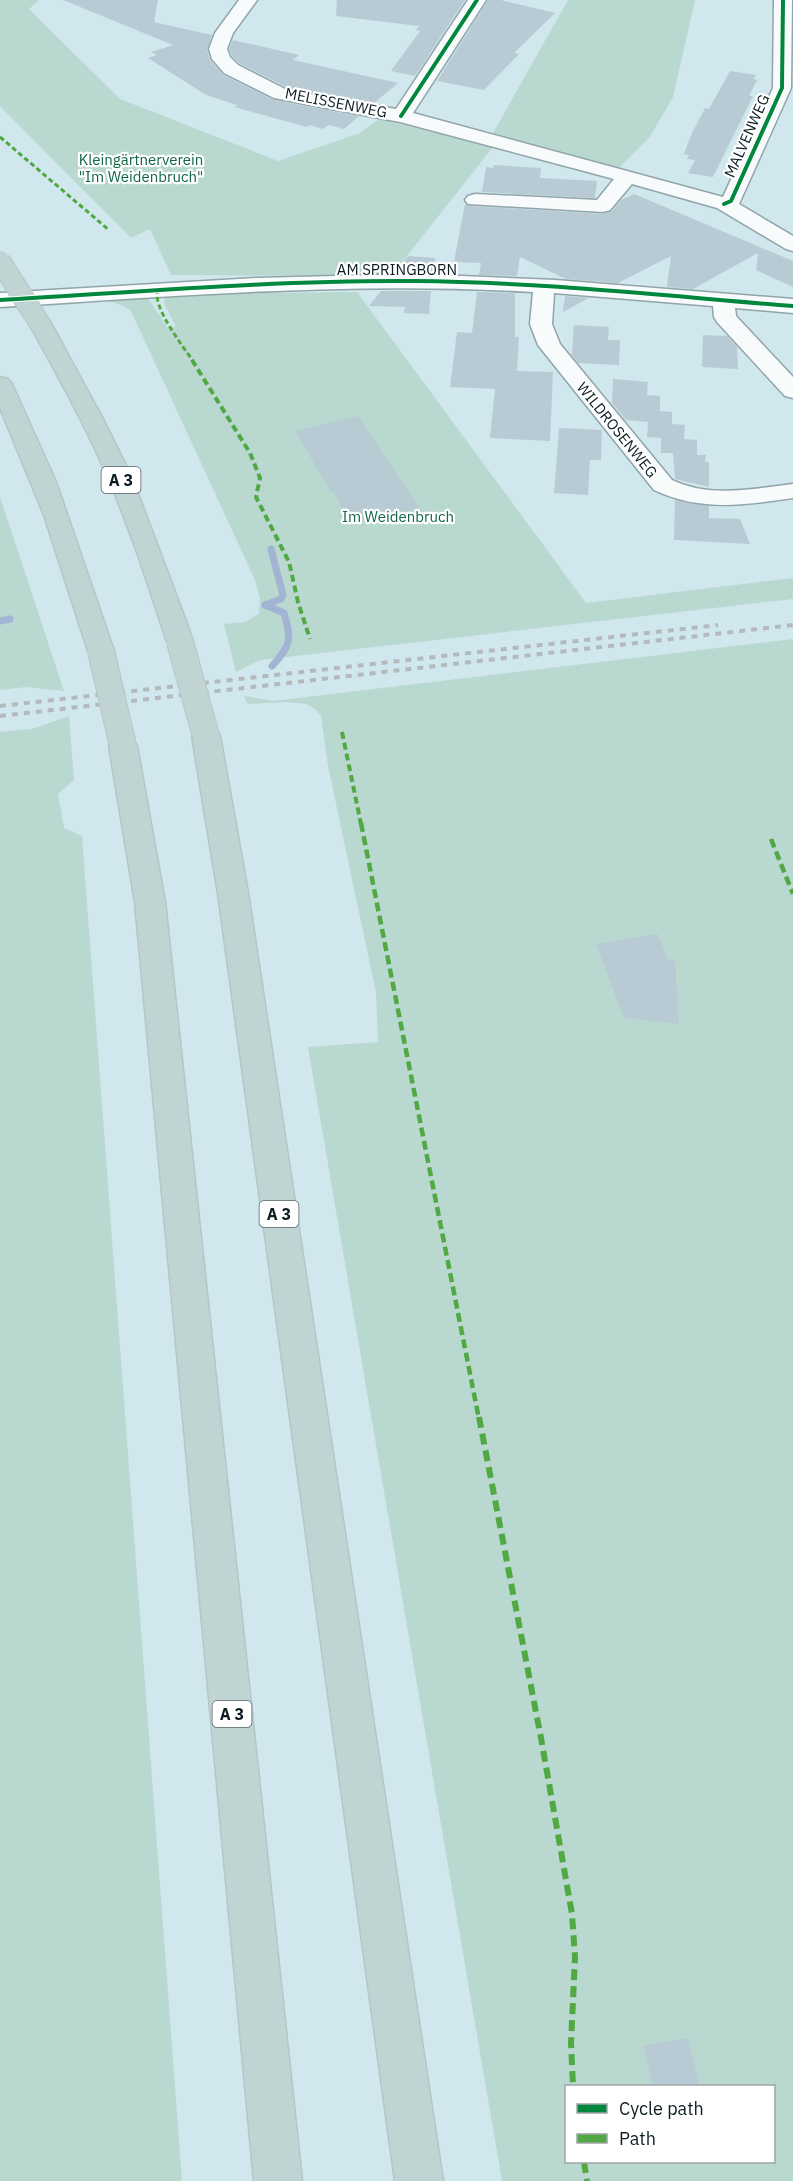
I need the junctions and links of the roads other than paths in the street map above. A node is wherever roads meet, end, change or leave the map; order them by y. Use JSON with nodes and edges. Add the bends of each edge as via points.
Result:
{"nodes":[{"id":1,"x":248,"y":0,"type":"edge"},
{"id":2,"x":477,"y":0,"type":"edge"},
{"id":3,"x":783,"y":0,"type":"edge"},
{"id":4,"x":401,"y":116,"type":"junction"},
{"id":5,"x":628,"y":177,"type":"junction"},
{"id":6,"x":475,"y":200,"type":"dead end"},
{"id":7,"x":724,"y":204,"type":"junction"},
{"id":8,"x":793,"y":245,"type":"edge"},
{"id":9,"x":0,"y":261,"type":"edge"},
{"id":10,"x":544,"y":287,"type":"junction"},
{"id":11,"x":0,"y":300,"type":"edge"},
{"id":12,"x":724,"y":300,"type":"junction"},
{"id":13,"x":793,"y":306,"type":"edge"},
{"id":14,"x":0,"y":384,"type":"edge"},
{"id":15,"x":793,"y":391,"type":"edge"},
{"id":16,"x":793,"y":491,"type":"edge"},
{"id":17,"x":278,"y":2181,"type":"edge"},
{"id":18,"x":420,"y":2181,"type":"edge"}],
"edges":[{"from":1,"to":4,"type":"street","name":"MELISSENWEG","via":[[218,49],[231,69],[281,94]]},
{"from":2,"to":4,"type":"street"},
{"from":3,"to":7,"type":"street","name":"MALVENWEG","via":[[782,88],[731,201]]},
{"from":4,"to":5,"type":"street","name":"MELISSENWEG"},
{"from":5,"to":6,"type":"street","via":[[603,206]]},
{"from":5,"to":7,"type":"street","name":"MELISSENWEG"},
{"from":7,"to":8,"type":"street","name":"MELISSENWEG"},
{"from":9,"to":18,"type":"highway","number":"A 3","bridge":true,"via":[[82,398],[120,479],[150,552],[206,736]]},
{"from":10,"to":11,"type":"street","name":"AM SPRINGBORN","via":[[375,281],[232,285]]},
{"from":10,"to":12,"type":"street","name":"AM SPRINGBORN"},
{"from":10,"to":16,"type":"street","name":"WILDROSENWEG","via":[[541,324],[549,345],[663,485],[711,499]]},
{"from":12,"to":13,"type":"street","name":"AM SPRINGBORN"},
{"from":12,"to":15,"type":"street","via":[[725,317]]},
{"from":14,"to":17,"type":"highway","number":"A 3","bridge":true,"via":[[48,490],[75,564],[123,746],[150,902]]}]}
